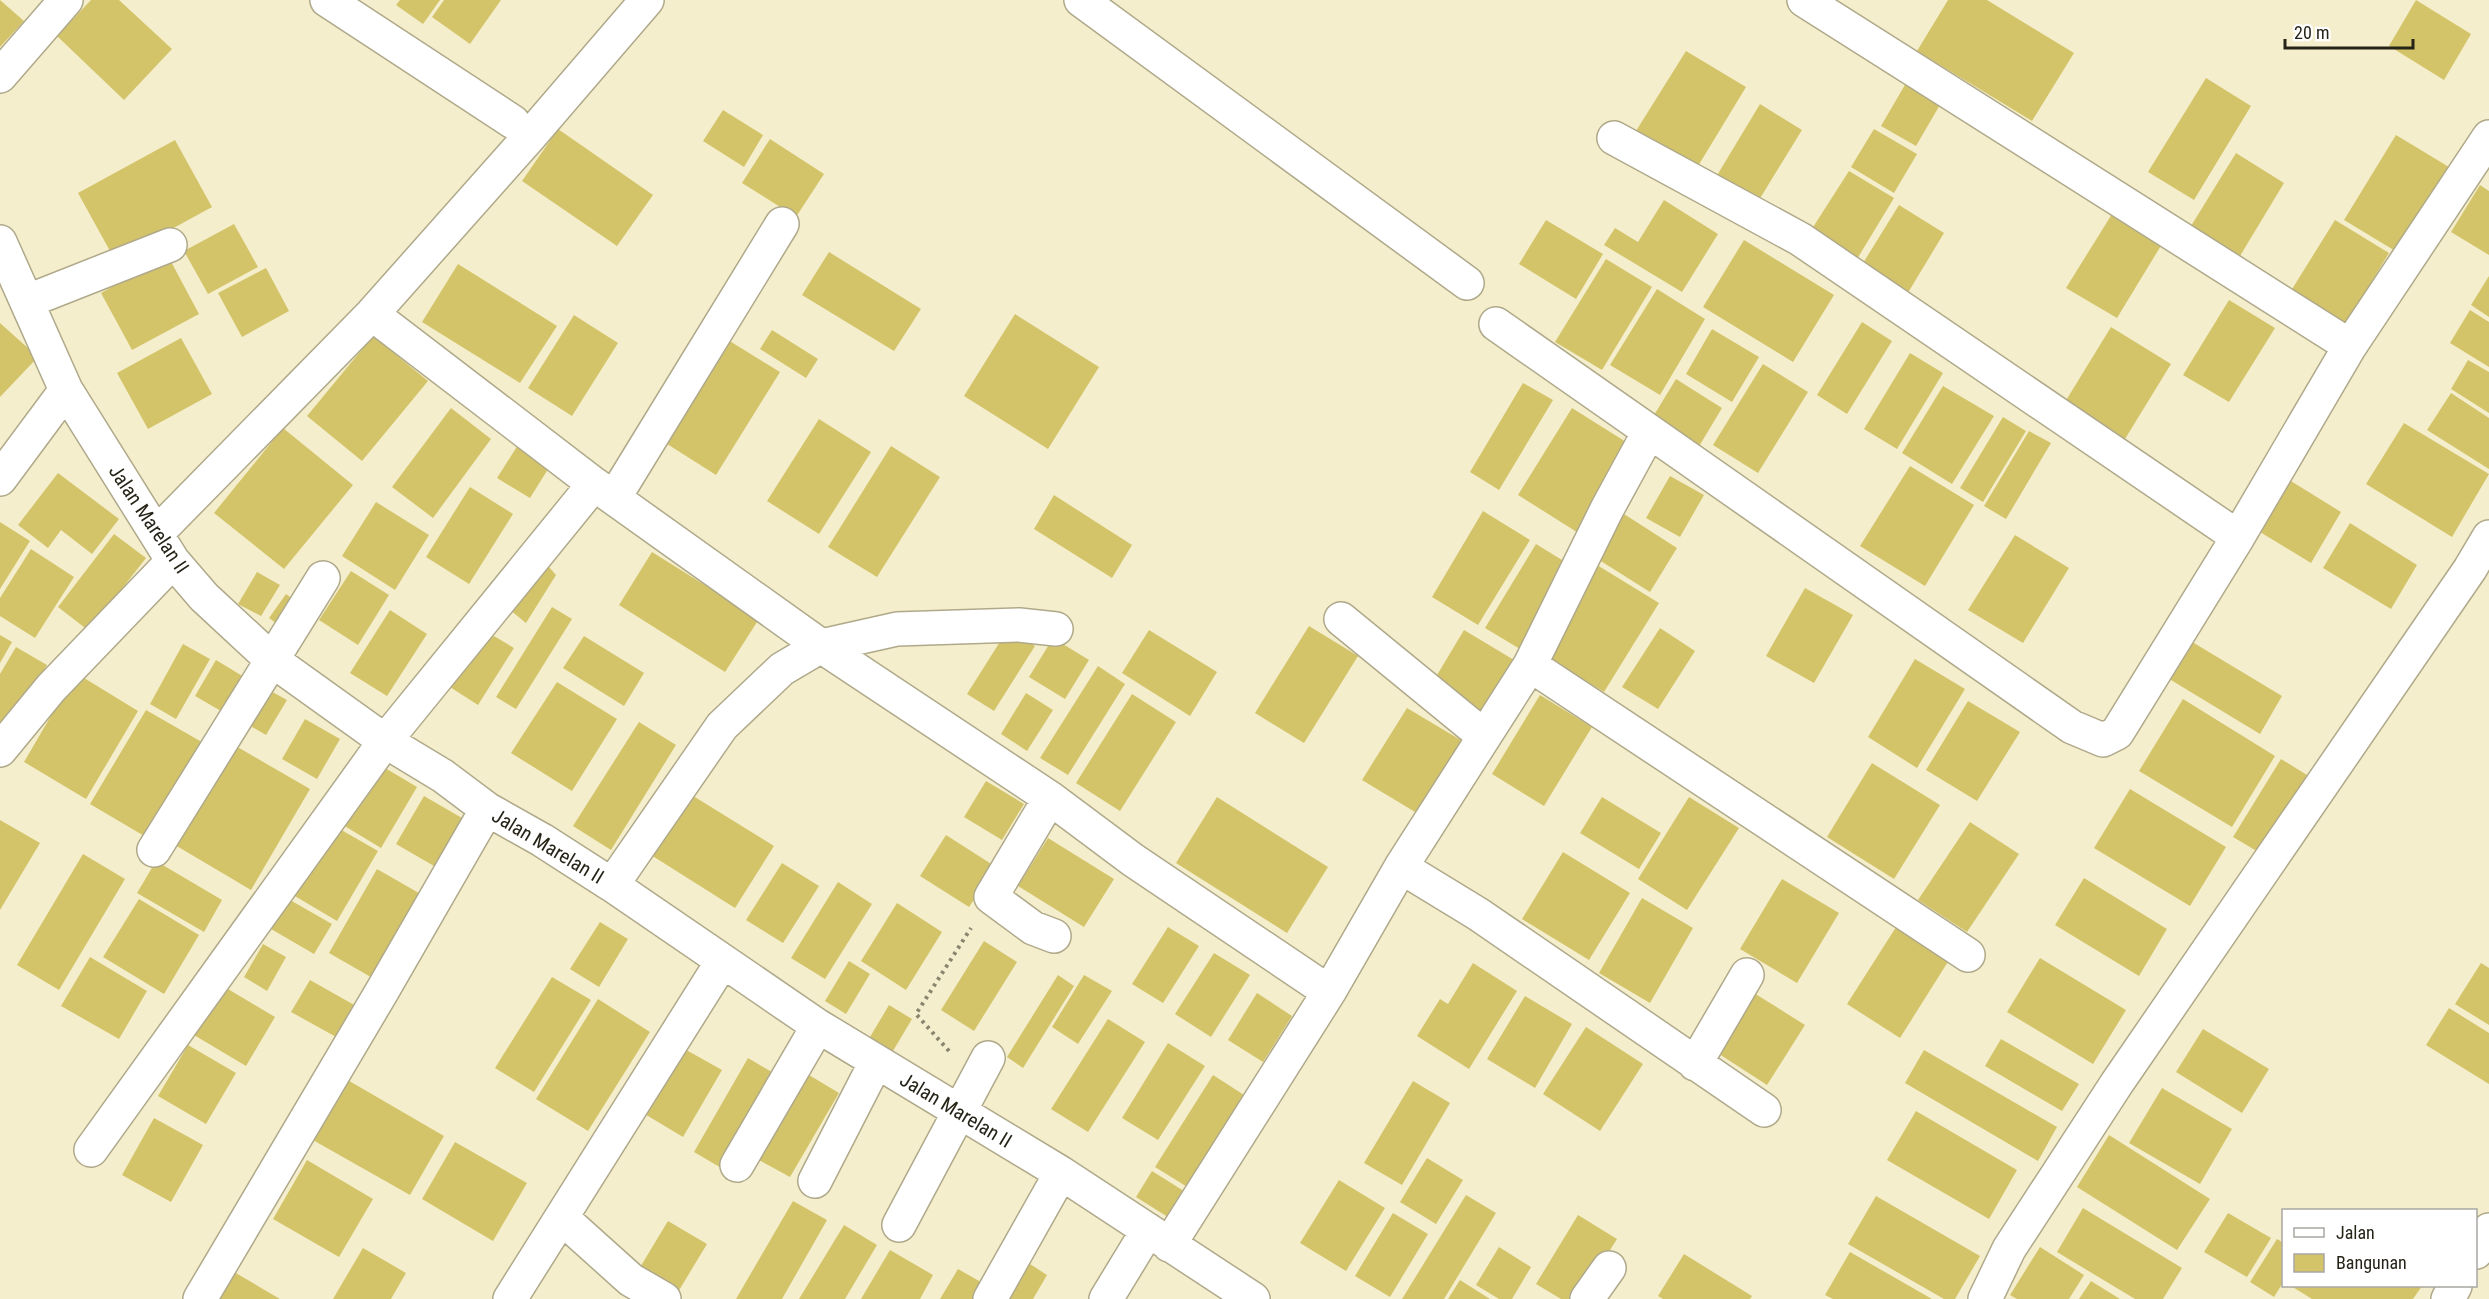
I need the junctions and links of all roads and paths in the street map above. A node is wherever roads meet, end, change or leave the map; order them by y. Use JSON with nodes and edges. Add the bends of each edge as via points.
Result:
{"nodes":[{"id":1,"x":66,"y":0,"type":"edge"},
{"id":2,"x":327,"y":0,"type":"edge"},
{"id":3,"x":647,"y":0,"type":"edge"},
{"id":4,"x":1081,"y":0,"type":"edge"},
{"id":5,"x":1804,"y":0,"type":"edge"},
{"id":6,"x":0,"y":76,"type":"edge"},
{"id":7,"x":513,"y":122,"type":"dead end"},
{"id":8,"x":2489,"y":137,"type":"edge"},
{"id":9,"x":1614,"y":138,"type":"dead end"},
{"id":10,"x":782,"y":224,"type":"dead end"},
{"id":11,"x":0,"y":242,"type":"edge"},
{"id":12,"x":170,"y":244,"type":"dead end"},
{"id":13,"x":1467,"y":283,"type":"dead end"},
{"id":14,"x":28,"y":301,"type":"junction"},
{"id":15,"x":372,"y":314,"type":"junction"},
{"id":16,"x":1496,"y":324,"type":"dead end"},
{"id":17,"x":2350,"y":346,"type":"junction"},
{"id":18,"x":66,"y":390,"type":"junction"},
{"id":19,"x":1649,"y":432,"type":"junction"},
{"id":20,"x":0,"y":479,"type":"edge"},
{"id":21,"x":604,"y":491,"type":"junction"},
{"id":22,"x":2238,"y":537,"type":"junction"},
{"id":23,"x":2489,"y":537,"type":"edge"},
{"id":24,"x":165,"y":548,"type":"junction"},
{"id":25,"x":323,"y":578,"type":"dead end"},
{"id":26,"x":1341,"y":619,"type":"dead end"},
{"id":27,"x":1056,"y":629,"type":"dead end"},
{"id":28,"x":821,"y":646,"type":"junction"},
{"id":29,"x":272,"y":660,"type":"junction"},
{"id":30,"x":1530,"y":665,"type":"junction"},
{"id":31,"x":1484,"y":736,"type":"junction"},
{"id":32,"x":385,"y":741,"type":"junction"},
{"id":33,"x":0,"y":750,"type":"edge"},
{"id":34,"x":1050,"y":798,"type":"junction"},
{"id":35,"x":487,"y":809,"type":"junction"},
{"id":36,"x":154,"y":850,"type":"dead end"},
{"id":37,"x":1401,"y":867,"type":"junction"},
{"id":38,"x":612,"y":885,"type":"junction"},
{"id":39,"x":991,"y":897,"type":"junction"},
{"id":40,"x":1053,"y":936,"type":"dead end"},
{"id":41,"x":1968,"y":955,"type":"dead end"},
{"id":42,"x":722,"y":962,"type":"junction"},
{"id":43,"x":1747,"y":975,"type":"dead end"},
{"id":44,"x":1329,"y":992,"type":"junction"},
{"id":45,"x":916,"y":1014,"type":"dead end"},
{"id":46,"x":818,"y":1026,"type":"junction"},
{"id":47,"x":988,"y":1058,"type":"dead end"},
{"id":48,"x":876,"y":1062,"type":"junction"},
{"id":49,"x":1695,"y":1064,"type":"junction"},
{"id":50,"x":1764,"y":1110,"type":"dead end"},
{"id":51,"x":959,"y":1112,"type":"junction"},
{"id":52,"x":92,"y":1150,"type":"dead end"},
{"id":53,"x":736,"y":1165,"type":"dead end"},
{"id":54,"x":1061,"y":1173,"type":"junction"},
{"id":55,"x":816,"y":1181,"type":"dead end"},
{"id":56,"x":562,"y":1218,"type":"junction"},
{"id":57,"x":899,"y":1225,"type":"dead end"},
{"id":58,"x":2489,"y":1230,"type":"edge"},
{"id":59,"x":1159,"y":1238,"type":"junction"},
{"id":60,"x":2477,"y":1249,"type":"edge"},
{"id":61,"x":1609,"y":1268,"type":"dead end"},
{"id":62,"x":1246,"y":1297,"type":"edge"},
{"id":63,"x":200,"y":1299,"type":"edge"},
{"id":64,"x":510,"y":1299,"type":"edge"},
{"id":65,"x":664,"y":1299,"type":"edge"},
{"id":66,"x":990,"y":1299,"type":"edge"},
{"id":67,"x":1106,"y":1299,"type":"edge"},
{"id":68,"x":1587,"y":1299,"type":"edge"},
{"id":69,"x":1985,"y":1299,"type":"edge"}],
"edges":[{"from":1,"to":6,"type":"street"},
{"from":2,"to":7,"type":"street"},
{"from":3,"to":15,"type":"street"},
{"from":4,"to":13,"type":"street"},
{"from":5,"to":17,"type":"street"},
{"from":8,"to":17,"type":"street"},
{"from":9,"to":22,"type":"street","via":[[1800,239]]},
{"from":10,"to":21,"type":"street"},
{"from":11,"to":14,"type":"street","name":"Jalan Marelan II"},
{"from":12,"to":14,"type":"street"},
{"from":14,"to":18,"type":"street","name":"Jalan Marelan II"},
{"from":15,"to":21,"type":"street"},
{"from":15,"to":24,"type":"street"},
{"from":16,"to":19,"type":"street"},
{"from":17,"to":22,"type":"street"},
{"from":18,"to":20,"type":"street"},
{"from":18,"to":24,"type":"street","name":"Jalan Marelan II"},
{"from":19,"to":22,"type":"street","via":[[2072,727],[2103,740],[2117,733]]},
{"from":19,"to":30,"type":"street"},
{"from":21,"to":28,"type":"street"},
{"from":21,"to":32,"type":"street"},
{"from":23,"to":69,"type":"street","via":[[2111,1093],[2009,1249]]},
{"from":24,"to":29,"type":"street","name":"Jalan Marelan II","via":[[204,597]]},
{"from":24,"to":33,"type":"street"},
{"from":25,"to":29,"type":"street"},
{"from":26,"to":31,"type":"street"},
{"from":27,"to":28,"type":"street","via":[[999,625],[897,629]]},
{"from":28,"to":34,"type":"street"},
{"from":28,"to":38,"type":"street","via":[[782,669],[722,726]]},
{"from":29,"to":32,"type":"street","name":"Jalan Marelan II"},
{"from":29,"to":36,"type":"street"},
{"from":30,"to":31,"type":"street"},
{"from":30,"to":41,"type":"street"},
{"from":31,"to":37,"type":"street"},
{"from":32,"to":35,"type":"street","name":"Jalan Marelan II","via":[[443,776]]},
{"from":32,"to":52,"type":"street"},
{"from":34,"to":39,"type":"street"},
{"from":34,"to":44,"type":"street","via":[[1133,860]]},
{"from":35,"to":38,"type":"street","name":"Jalan Marelan II"},
{"from":35,"to":63,"type":"street"},
{"from":37,"to":44,"type":"street"},
{"from":37,"to":49,"type":"street","via":[[1478,914]]},
{"from":38,"to":42,"type":"street","name":"Jalan Marelan II"},
{"from":39,"to":40,"type":"street","via":[[1033,928]]},
{"from":39,"to":45,"type":"path"},
{"from":42,"to":46,"type":"street","name":"Jalan Marelan II"},
{"from":42,"to":56,"type":"street"},
{"from":43,"to":49,"type":"street"},
{"from":44,"to":59,"type":"street"},
{"from":46,"to":48,"type":"street","name":"Jalan Marelan II"},
{"from":46,"to":53,"type":"street"},
{"from":47,"to":51,"type":"street"},
{"from":48,"to":51,"type":"street","name":"Jalan Marelan II"},
{"from":48,"to":55,"type":"street"},
{"from":49,"to":50,"type":"street"},
{"from":51,"to":54,"type":"street","name":"Jalan Marelan II"},
{"from":51,"to":57,"type":"street"},
{"from":54,"to":59,"type":"street","name":"Jalan Marelan II"},
{"from":54,"to":66,"type":"street"},
{"from":56,"to":64,"type":"street"},
{"from":56,"to":65,"type":"street","via":[[631,1280]]},
{"from":58,"to":60,"type":"street"},
{"from":59,"to":62,"type":"street","name":"Jalan Marelan II"},
{"from":59,"to":67,"type":"street"},
{"from":61,"to":68,"type":"street"}]}
